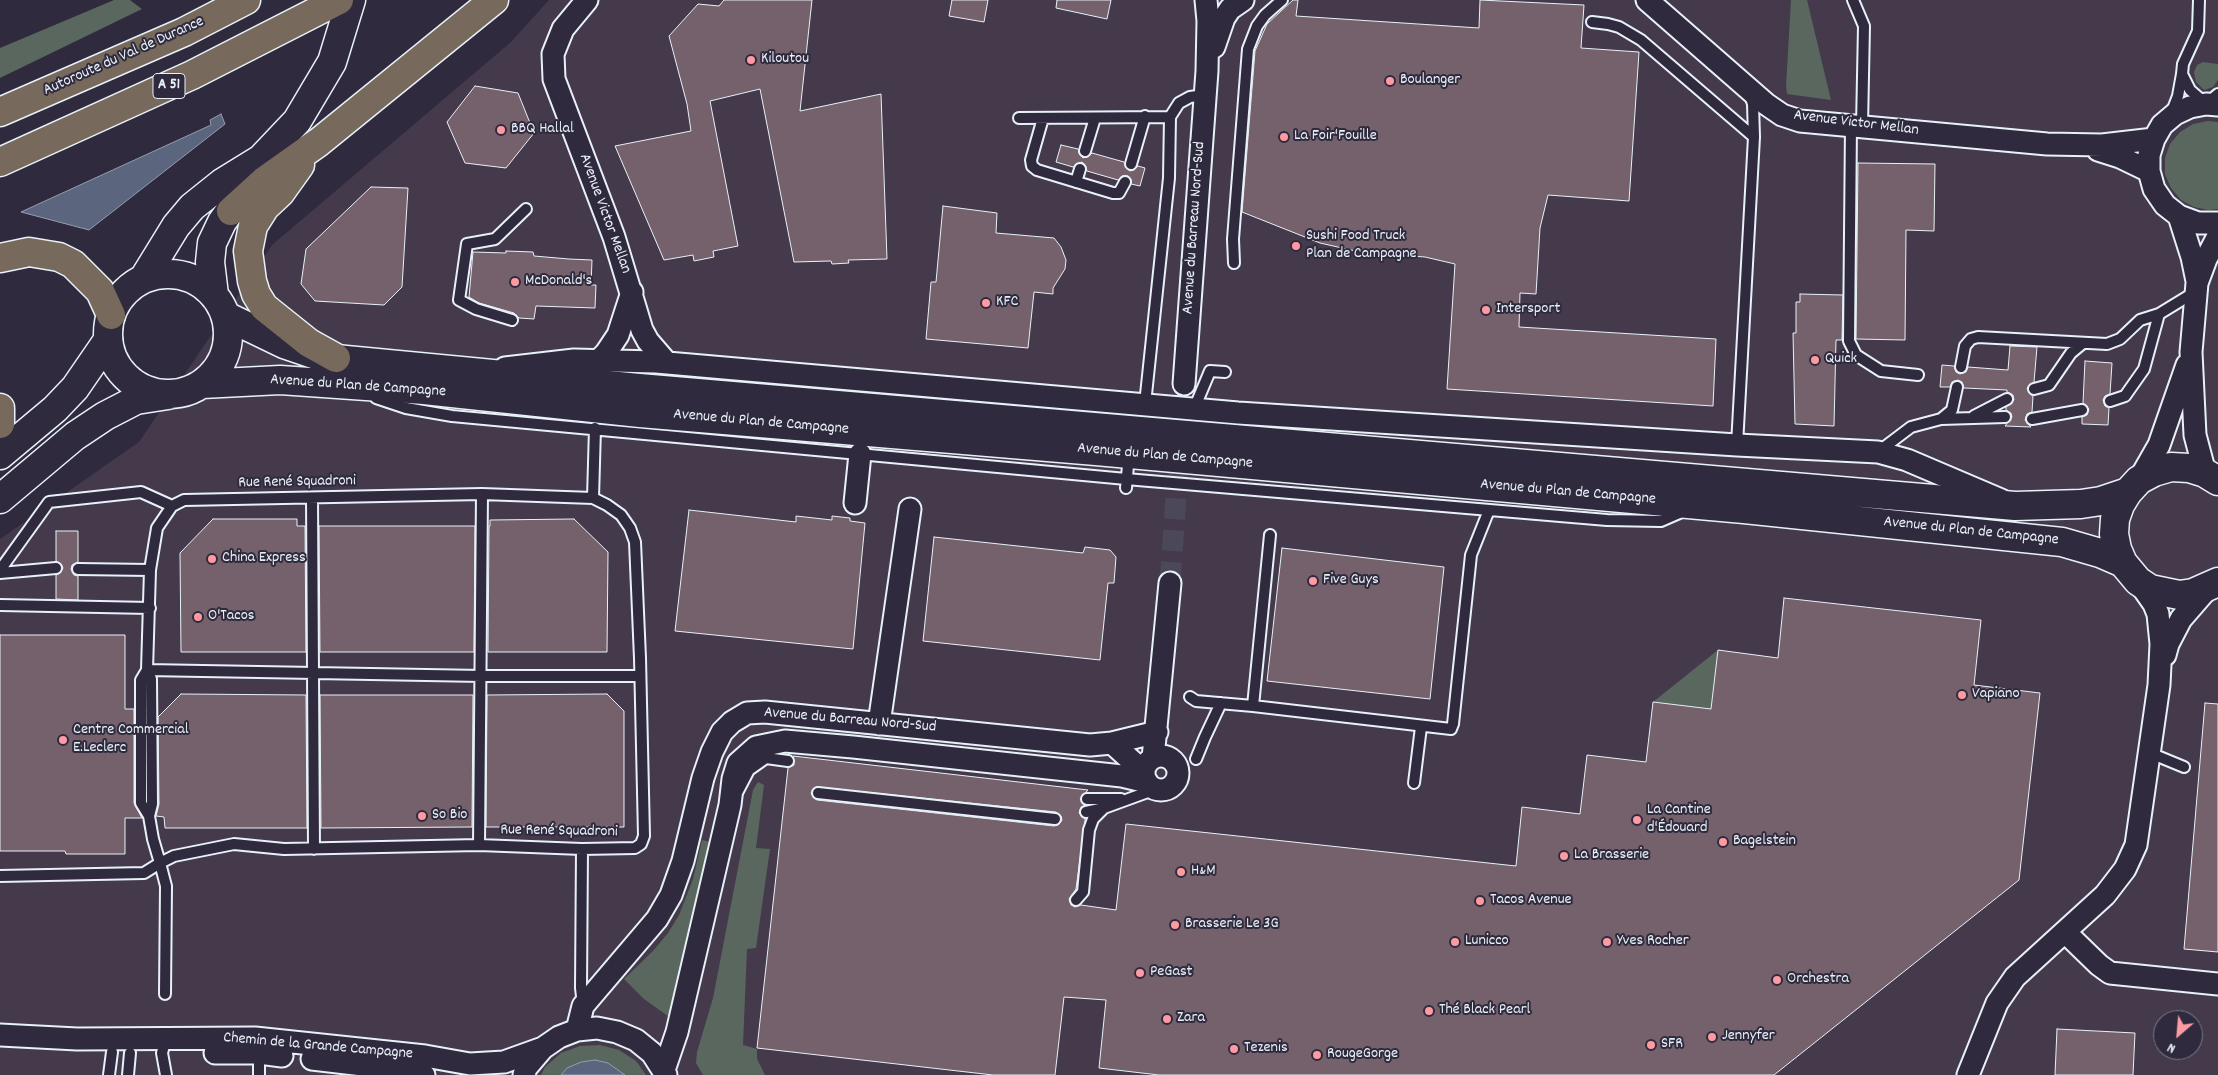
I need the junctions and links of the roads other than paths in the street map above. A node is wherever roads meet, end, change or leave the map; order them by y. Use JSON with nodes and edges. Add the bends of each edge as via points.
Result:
{"nodes":[{"id":1,"x":216,"y":0,"type":"edge"},
{"id":2,"x":246,"y":0,"type":"edge"},
{"id":3,"x":494,"y":0,"type":"edge"},
{"id":4,"x":587,"y":0,"type":"edge"},
{"id":5,"x":1206,"y":0,"type":"edge"},
{"id":6,"x":1216,"y":0,"type":"edge"},
{"id":7,"x":1242,"y":0,"type":"edge"},
{"id":8,"x":1282,"y":0,"type":"edge"},
{"id":9,"x":1647,"y":0,"type":"edge"},
{"id":10,"x":1853,"y":0,"type":"edge"},
{"id":11,"x":2199,"y":0,"type":"edge"},
{"id":12,"x":342,"y":1,"type":"edge"},
{"id":13,"x":1592,"y":22,"type":"dead end"},
{"id":14,"x":1207,"y":71,"type":"junction"},
{"id":15,"x":91,"y":74,"type":"junction"},
{"id":16,"x":2182,"y":74,"type":"junction"},
{"id":17,"x":1749,"y":89,"type":"junction"},
{"id":18,"x":1205,"y":95,"type":"junction"},
{"id":19,"x":2214,"y":101,"type":"edge"},
{"id":20,"x":0,"y":112,"type":"edge"},
{"id":21,"x":1145,"y":116,"type":"junction"},
{"id":22,"x":1170,"y":117,"type":"junction"},
{"id":23,"x":1019,"y":118,"type":"dead end"},
{"id":24,"x":1043,"y":118,"type":"junction"},
{"id":25,"x":1095,"y":118,"type":"junction"},
{"id":26,"x":1856,"y":126,"type":"junction"},
{"id":27,"x":2158,"y":132,"type":"junction"},
{"id":28,"x":1754,"y":137,"type":"junction"},
{"id":29,"x":319,"y":142,"type":"junction"},
{"id":30,"x":2076,"y":145,"type":"junction"},
{"id":31,"x":1085,"y":151,"type":"dead end"},
{"id":32,"x":261,"y":159,"type":"junction"},
{"id":33,"x":0,"y":162,"type":"edge"},
{"id":34,"x":1131,"y":164,"type":"dead end"},
{"id":35,"x":1080,"y":169,"type":"dead end"},
{"id":36,"x":2149,"y":171,"type":"junction"},
{"id":37,"x":1076,"y":182,"type":"junction"},
{"id":38,"x":1125,"y":182,"type":"dead end"},
{"id":39,"x":526,"y":209,"type":"dead end"},
{"id":40,"x":230,"y":211,"type":"junction"},
{"id":41,"x":2179,"y":216,"type":"junction"},
{"id":42,"x":2218,"y":223,"type":"edge"},
{"id":43,"x":2218,"y":236,"type":"edge"},
{"id":44,"x":0,"y":258,"type":"edge"},
{"id":45,"x":1234,"y":263,"type":"dead end"},
{"id":46,"x":144,"y":278,"type":"junction"},
{"id":47,"x":2196,"y":288,"type":"junction"},
{"id":48,"x":632,"y":292,"type":"junction"},
{"id":49,"x":220,"y":305,"type":"junction"},
{"id":50,"x":2159,"y":314,"type":"junction"},
{"id":51,"x":512,"y":320,"type":"dead end"},
{"id":52,"x":110,"y":328,"type":"junction"},
{"id":53,"x":2082,"y":343,"type":"junction"},
{"id":54,"x":2191,"y":352,"type":"junction"},
{"id":55,"x":599,"y":360,"type":"junction"},
{"id":56,"x":1961,"y":367,"type":"dead end"},
{"id":57,"x":335,"y":371,"type":"junction"},
{"id":58,"x":477,"y":372,"type":"junction"},
{"id":59,"x":1225,"y":372,"type":"dead end"},
{"id":60,"x":1918,"y":375,"type":"dead end"},
{"id":61,"x":202,"y":384,"type":"junction"},
{"id":62,"x":1184,"y":384,"type":"tunnel mouth"},
{"id":63,"x":1957,"y":388,"type":"dead end"},
{"id":64,"x":2034,"y":389,"type":"dead end"},
{"id":65,"x":655,"y":391,"type":"junction"},
{"id":66,"x":174,"y":394,"type":"junction"},
{"id":67,"x":2006,"y":399,"type":"dead end"},
{"id":68,"x":2110,"y":401,"type":"dead end"},
{"id":69,"x":0,"y":408,"type":"edge"},
{"id":70,"x":1194,"y":409,"type":"junction"},
{"id":71,"x":2082,"y":410,"type":"dead end"},
{"id":72,"x":2005,"y":417,"type":"dead end"},
{"id":73,"x":1970,"y":418,"type":"junction"},
{"id":74,"x":1941,"y":419,"type":"junction"},
{"id":75,"x":2032,"y":419,"type":"dead end"},
{"id":76,"x":0,"y":424,"type":"edge"},
{"id":77,"x":596,"y":428,"type":"junction"},
{"id":78,"x":1131,"y":438,"type":"junction"},
{"id":79,"x":1737,"y":445,"type":"junction"},
{"id":80,"x":650,"y":446,"type":"dead end"},
{"id":81,"x":1878,"y":452,"type":"junction"},
{"id":82,"x":860,"y":454,"type":"junction"},
{"id":83,"x":0,"y":455,"type":"edge"},
{"id":84,"x":2212,"y":477,"type":"edge"},
{"id":85,"x":2133,"y":486,"type":"junction"},
{"id":86,"x":482,"y":494,"type":"junction"},
{"id":87,"x":312,"y":498,"type":"junction"},
{"id":88,"x":593,"y":498,"type":"junction"},
{"id":89,"x":0,"y":499,"type":"edge"},
{"id":90,"x":855,"y":502,"type":"dead end"},
{"id":91,"x":1698,"y":505,"type":"junction"},
{"id":92,"x":172,"y":506,"type":"junction"},
{"id":93,"x":2015,"y":506,"type":"junction"},
{"id":94,"x":910,"y":508,"type":"dead end"},
{"id":95,"x":1489,"y":510,"type":"junction"},
{"id":96,"x":1270,"y":535,"type":"dead end"},
{"id":97,"x":56,"y":568,"type":"dead end"},
{"id":98,"x":78,"y":569,"type":"dead end"},
{"id":99,"x":150,"y":570,"type":"junction"},
{"id":100,"x":0,"y":572,"type":"edge"},
{"id":101,"x":2130,"y":572,"type":"junction"},
{"id":102,"x":1170,"y":583,"type":"tunnel mouth"},
{"id":103,"x":2213,"y":585,"type":"edge"},
{"id":104,"x":0,"y":605,"type":"edge"},
{"id":105,"x":150,"y":608,"type":"junction"},
{"id":106,"x":147,"y":670,"type":"junction"},
{"id":107,"x":314,"y":672,"type":"junction"},
{"id":108,"x":482,"y":676,"type":"junction"},
{"id":109,"x":640,"y":676,"type":"junction"},
{"id":110,"x":2159,"y":685,"type":"junction"},
{"id":111,"x":1190,"y":697,"type":"dead end"},
{"id":112,"x":1221,"y":703,"type":"junction"},
{"id":113,"x":1252,"y":706,"type":"junction"},
{"id":114,"x":879,"y":724,"type":"junction"},
{"id":115,"x":1422,"y":727,"type":"junction"},
{"id":116,"x":1157,"y":732,"type":"junction"},
{"id":117,"x":1112,"y":743,"type":"junction"},
{"id":118,"x":2150,"y":753,"type":"junction"},
{"id":119,"x":1196,"y":759,"type":"dead end"},
{"id":120,"x":788,"y":761,"type":"dead end"},
{"id":121,"x":2184,"y":767,"type":"dead end"},
{"id":122,"x":1154,"y":772,"type":"junction"},
{"id":123,"x":1414,"y":783,"type":"dead end"},
{"id":124,"x":818,"y":793,"type":"dead end"},
{"id":125,"x":1087,"y":799,"type":"dead end"},
{"id":126,"x":1126,"y":799,"type":"junction"},
{"id":127,"x":730,"y":805,"type":"junction"},
{"id":128,"x":1104,"y":808,"type":"junction"},
{"id":129,"x":1086,"y":812,"type":"dead end"},
{"id":130,"x":1055,"y":819,"type":"dead end"},
{"id":131,"x":479,"y":845,"type":"junction"},
{"id":132,"x":314,"y":849,"type":"junction"},
{"id":133,"x":582,"y":849,"type":"junction"},
{"id":134,"x":160,"y":863,"type":"junction"},
{"id":135,"x":0,"y":876,"type":"edge"},
{"id":136,"x":1076,"y":900,"type":"dead end"},
{"id":137,"x":2065,"y":932,"type":"junction"},
{"id":138,"x":2218,"y":984,"type":"edge"},
{"id":139,"x":165,"y":994,"type":"dead end"},
{"id":140,"x":583,"y":1006,"type":"junction"},
{"id":141,"x":577,"y":1030,"type":"junction"},
{"id":142,"x":0,"y":1035,"type":"edge"},
{"id":143,"x":164,"y":1045,"type":"junction"},
{"id":144,"x":0,"y":1048,"type":"edge"},
{"id":145,"x":543,"y":1048,"type":"junction"},
{"id":146,"x":121,"y":1052,"type":"junction"},
{"id":147,"x":259,"y":1053,"type":"junction"},
{"id":148,"x":1971,"y":1071,"type":"edge"},
{"id":149,"x":665,"y":1073,"type":"edge"},
{"id":150,"x":414,"y":1074,"type":"edge"},
{"id":151,"x":110,"y":1075,"type":"edge"},
{"id":152,"x":128,"y":1075,"type":"edge"},
{"id":153,"x":166,"y":1075,"type":"edge"},
{"id":154,"x":259,"y":1075,"type":"edge"},
{"id":155,"x":524,"y":1075,"type":"edge"}],
"edges":[{"from":1,"to":15,"type":"highway"},
{"from":2,"to":15,"type":"highway","name":"Autoroute du Val de Durance"},
{"from":3,"to":29,"type":"highway"},
{"from":4,"to":48,"type":"street","name":"Avenue Victor Mellan","via":[[563,29],[553,54],[554,79]]},
{"from":5,"to":14,"type":"street","name":"Avenue du Barreau Nord-Sud"},
{"from":6,"to":7,"type":"street"},
{"from":7,"to":14,"type":"street","name":"Avenue du Barreau Nord-Sud","via":[[1230,9],[1220,26]]},
{"from":8,"to":45,"type":"lane","via":[[1257,26],[1248,48],[1233,238]]},
{"from":9,"to":17,"type":"street","name":"Avenue Victor Mellan"},
{"from":10,"to":26,"type":"lane","via":[[1864,26]]},
{"from":11,"to":16,"type":"lane","via":[[2198,31],[2183,64]]},
{"from":12,"to":32,"type":"main road","via":[[336,51],[325,76],[298,121]]},
{"from":12,"to":33,"type":"highway","number":"A 51","via":[[192,75]]},
{"from":13,"to":28,"type":"lane","via":[[1619,27],[1641,40]]},
{"from":14,"to":18,"type":"street","name":"Avenue du Barreau Nord-Sud"},
{"from":15,"to":20,"type":"highway","name":"Autoroute du Val de Durance"},
{"from":16,"to":19,"type":"lane","via":[[2190,90]]},
{"from":16,"to":27,"type":"lane","via":[[2175,105]]},
{"from":17,"to":26,"type":"street","name":"Avenue Victor Mellan","via":[[1766,104],[1791,118]]},
{"from":17,"to":28,"type":"lane"},
{"from":18,"to":22,"type":"lane","via":[[1179,103]]},
{"from":18,"to":62,"type":"street","name":"Avenue du Barreau Nord-Sud"},
{"from":19,"to":27,"type":"street","name":"Avenue Victor Mellan","via":[[2175,114]]},
{"from":21,"to":22,"type":"lane"},
{"from":21,"to":25,"type":"lane"},
{"from":21,"to":34,"type":"lane"},
{"from":22,"to":78,"type":"lane","via":[[1169,178]]},
{"from":23,"to":24,"type":"lane"},
{"from":24,"to":25,"type":"lane"},
{"from":24,"to":37,"type":"lane","via":[[1032,166]]},
{"from":25,"to":31,"type":"lane"},
{"from":26,"to":30,"type":"street","name":"Avenue Victor Mellan"},
{"from":26,"to":60,"type":"lane","via":[[1849,341],[1856,355],[1881,371]]},
{"from":27,"to":30,"type":"street","name":"Avenue Victor Mellan","via":[[2116,145]]},
{"from":27,"to":36,"type":"street","via":[[2149,155]]},
{"from":28,"to":79,"type":"lane"},
{"from":29,"to":40,"type":"highway","via":[[264,181]]},
{"from":29,"to":57,"type":"highway","via":[[257,218],[248,251],[252,281],[264,307],[309,342]]},
{"from":30,"to":36,"type":"street","name":"Avenue Victor Mellan","via":[[2120,157]]},
{"from":32,"to":40,"type":"main road"},
{"from":32,"to":46,"type":"main road","via":[[192,207],[176,226]]},
{"from":35,"to":37,"type":"lane"},
{"from":36,"to":41,"type":"street","via":[[2154,189],[2164,205]]},
{"from":37,"to":38,"type":"lane","via":[[1119,193]]},
{"from":39,"to":51,"type":"lane","via":[[495,240],[467,244],[459,300]]},
{"from":40,"to":49,"type":"main road","via":[[212,243],[210,262]]},
{"from":41,"to":42,"type":"street","via":[[2198,223]]},
{"from":41,"to":47,"type":"street","via":[[2192,257]]},
{"from":43,"to":47,"type":"street"},
{"from":44,"to":52,"type":"highway","via":[[29,252],[59,257],[73,264],[100,291]]},
{"from":46,"to":49,"type":"main road","via":[[169,273],[194,279]]},
{"from":46,"to":52,"type":"main road","via":[[123,293]]},
{"from":47,"to":50,"type":"lane"},
{"from":47,"to":54,"type":"street"},
{"from":48,"to":55,"type":"street","name":"Avenue Victor Mellan","via":[[618,334]]},
{"from":48,"to":65,"type":"street","name":"Avenue Victor Mellan","via":[[648,341]]},
{"from":49,"to":57,"type":"main road","name":"Avenue du Plan de Campagne","via":[[300,350],[325,358]]},
{"from":49,"to":61,"type":"main road","via":[[228,341],[220,365]]},
{"from":50,"to":53,"type":"lane","via":[[2140,320],[2120,339],[2107,344]]},
{"from":50,"to":68,"type":"lane","via":[[2144,370],[2125,396]]},
{"from":52,"to":66,"type":"main road","via":[[115,362],[130,380],[151,392]]},
{"from":52,"to":83,"type":"main road","via":[[75,388]]},
{"from":53,"to":56,"type":"lane","via":[[1978,337],[1971,339],[1966,346]]},
{"from":53,"to":64,"type":"lane","via":[[2071,352],[2049,385]]},
{"from":54,"to":84,"type":"street","via":[[2195,435]]},
{"from":54,"to":85,"type":"street","via":[[2159,445]]},
{"from":55,"to":58,"type":"street","via":[[555,361]]},
{"from":55,"to":65,"type":"street"},
{"from":57,"to":58,"type":"main road","name":"Avenue du Plan de Campagne"},
{"from":57,"to":61,"type":"main road","name":"Avenue du Plan de Campagne","via":[[280,380]]},
{"from":57,"to":65,"type":"main road","name":"Avenue du Plan de Campagne","via":[[424,390]]},
{"from":57,"to":77,"type":"lane","via":[[406,408]]},
{"from":58,"to":65,"type":"main road","name":"Avenue du Plan de Campagne"},
{"from":59,"to":70,"type":"lane","via":[[1210,370]]},
{"from":61,"to":66,"type":"main road"},
{"from":63,"to":74,"type":"lane","via":[[1952,410]]},
{"from":65,"to":77,"type":"lane"},
{"from":65,"to":78,"type":"main road","name":"Avenue du Plan de Campagne"},
{"from":65,"to":78,"type":"street"},
{"from":65,"to":80,"type":"lane"},
{"from":65,"to":82,"type":"lane"},
{"from":66,"to":89,"type":"main road","via":[[136,400],[105,416],[75,436]]},
{"from":67,"to":73,"type":"lane"},
{"from":69,"to":76,"type":"highway"},
{"from":70,"to":78,"type":"street"},
{"from":70,"to":79,"type":"street"},
{"from":71,"to":75,"type":"lane"},
{"from":72,"to":73,"type":"lane"},
{"from":73,"to":74,"type":"lane"},
{"from":74,"to":81,"type":"lane","via":[[1911,426]]},
{"from":77,"to":88,"type":"lane"},
{"from":78,"to":82,"type":"lane"},
{"from":78,"to":91,"type":"main road","name":"Avenue du Plan de Campagne"},
{"from":78,"to":93,"type":"main road","name":"Avenue du Plan de Campagne"},
{"from":78,"to":95,"type":"lane"},
{"from":79,"to":81,"type":"street"},
{"from":81,"to":93,"type":"street","via":[[1907,460]]},
{"from":82,"to":90,"type":"street"},
{"from":84,"to":85,"type":"main road","name":"Avenue du Plan de Campagne","via":[[2189,468],[2171,467],[2154,472]]},
{"from":85,"to":93,"type":"main road","name":"Avenue du Plan de Campagne","via":[[2100,501]]},
{"from":85,"to":101,"type":"main road","via":[[2120,505],[2114,534],[2117,549]]},
{"from":86,"to":87,"type":"lane","name":"Rue René Squadroni"},
{"from":86,"to":88,"type":"lane","name":"Rue René Squadroni"},
{"from":86,"to":108,"type":"lane"},
{"from":87,"to":92,"type":"lane","name":"Rue René Squadroni","via":[[184,500]]},
{"from":87,"to":107,"type":"lane"},
{"from":88,"to":109,"type":"lane","name":"Rue René Squadroni","via":[[621,515],[636,542]]},
{"from":91,"to":95,"type":"lane","via":[[1661,521]]},
{"from":91,"to":101,"type":"main road","name":"Avenue du Plan de Campagne","via":[[2062,542],[2100,553]]},
{"from":92,"to":99,"type":"lane","via":[[158,528]]},
{"from":92,"to":100,"type":"lane","via":[[141,492],[49,502]]},
{"from":94,"to":114,"type":"street"},
{"from":95,"to":115,"type":"lane","via":[[1471,555],[1453,724],[1451,729]]},
{"from":96,"to":113,"type":"lane"},
{"from":97,"to":100,"type":"lane"},
{"from":98,"to":99,"type":"lane"},
{"from":99,"to":105,"type":"lane"},
{"from":101,"to":103,"type":"main road","name":"Avenue du Plan de Campagne","via":[[2150,589],[2179,595]]},
{"from":101,"to":110,"type":"street","via":[[2154,604],[2160,624]]},
{"from":102,"to":116,"type":"street"},
{"from":103,"to":110,"type":"street","via":[[2189,608],[2175,629],[2168,644]]},
{"from":104,"to":105,"type":"lane"},
{"from":105,"to":106,"type":"lane"},
{"from":106,"to":107,"type":"lane"},
{"from":106,"to":134,"type":"lane","via":[[141,680],[141,803],[149,816]]},
{"from":107,"to":108,"type":"lane"},
{"from":107,"to":132,"type":"lane"},
{"from":108,"to":109,"type":"lane"},
{"from":108,"to":131,"type":"lane"},
{"from":109,"to":133,"type":"lane","name":"Rue René Squadroni","via":[[642,844],[635,848]]},
{"from":110,"to":118,"type":"street"},
{"from":111,"to":112,"type":"lane","via":[[1196,701]]},
{"from":112,"to":113,"type":"lane"},
{"from":112,"to":119,"type":"lane"},
{"from":113,"to":115,"type":"lane"},
{"from":114,"to":117,"type":"street","name":"Avenue du Barreau Nord-Sud","via":[[1090,745]]},
{"from":114,"to":140,"type":"street","name":"Avenue du Barreau Nord-Sud","via":[[765,712],[747,713],[732,722],[722,732],[712,752],[671,896],[658,920]]},
{"from":115,"to":123,"type":"lane"},
{"from":116,"to":117,"type":"street","name":"Avenue du Barreau Nord-Sud"},
{"from":116,"to":122,"type":"street"},
{"from":117,"to":122,"type":"street"},
{"from":118,"to":121,"type":"lane"},
{"from":118,"to":137,"type":"street","via":[[2139,835],[2132,857],[2117,882]]},
{"from":120,"to":127,"type":"lane","via":[[766,758],[749,770]]},
{"from":122,"to":126,"type":"lane"},
{"from":122,"to":127,"type":"street","name":"Avenue du Barreau Nord-Sud","via":[[1122,776],[785,741],[756,747],[738,763]]},
{"from":124,"to":130,"type":"lane"},
{"from":125,"to":126,"type":"lane"},
{"from":126,"to":128,"type":"lane"},
{"from":127,"to":149,"type":"street","name":"Avenue du Barreau Nord-Sud"},
{"from":128,"to":129,"type":"lane"},
{"from":128,"to":136,"type":"lane","via":[[1093,819],[1089,830],[1083,892]]},
{"from":131,"to":132,"type":"lane","name":"Rue René Squadroni"},
{"from":131,"to":133,"type":"lane","name":"Rue René Squadroni"},
{"from":132,"to":134,"type":"lane","name":"Rue René Squadroni","via":[[234,844],[174,856]]},
{"from":133,"to":140,"type":"lane"},
{"from":134,"to":135,"type":"lane","name":"Rue René Squadroni","via":[[144,873]]},
{"from":134,"to":139,"type":"lane","via":[[166,886]]},
{"from":137,"to":138,"type":"street","via":[[2110,973]]},
{"from":137,"to":148,"type":"street","via":[[2030,961],[1997,1003]]},
{"from":140,"to":141,"type":"street","name":"Avenue du Barreau Nord-Sud"},
{"from":141,"to":145,"type":"street"},
{"from":141,"to":149,"type":"street","via":[[597,1028],[636,1040],[652,1054]]},
{"from":142,"to":143,"type":"street","name":"Chemin de la Grande Campagne"},
{"from":143,"to":145,"type":"street","name":"Chemin de la Grande Campagne","via":[[255,1038],[425,1056],[470,1064],[504,1062]]},
{"from":143,"to":146,"type":"street","name":"Chemin de la Grande Campagne"},
{"from":143,"to":147,"type":"street","name":"Chemin de la Grande Campagne"},
{"from":143,"to":153,"type":"lane"},
{"from":144,"to":146,"type":"street","name":"Chemin de la Grande Campagne"},
{"from":145,"to":155,"type":"street"},
{"from":146,"to":151,"type":"lane"},
{"from":146,"to":152,"type":"lane"},
{"from":147,"to":150,"type":"street","name":"Chemin de la Grande Campagne"},
{"from":147,"to":154,"type":"lane"}]}
